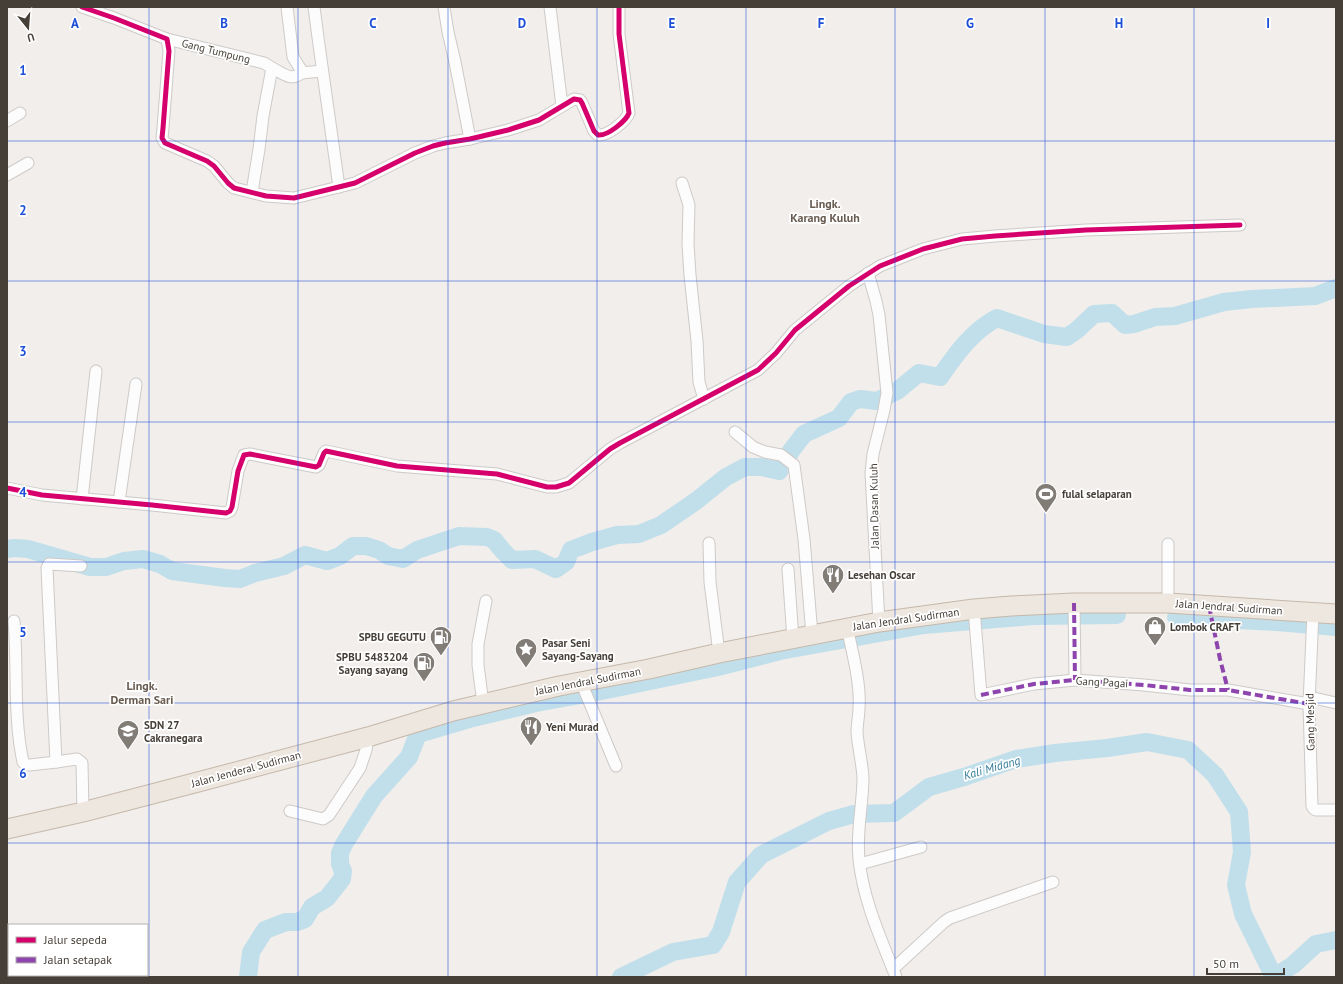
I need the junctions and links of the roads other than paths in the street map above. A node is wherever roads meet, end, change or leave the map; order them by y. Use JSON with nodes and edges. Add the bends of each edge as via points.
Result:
{"nodes":[{"id":1,"x":82,"y":7,"type":"edge"},
{"id":2,"x":287,"y":7,"type":"edge"},
{"id":3,"x":314,"y":7,"type":"edge"},
{"id":4,"x":444,"y":7,"type":"edge"},
{"id":5,"x":550,"y":7,"type":"edge"},
{"id":6,"x":619,"y":7,"type":"edge"},
{"id":7,"x":167,"y":39,"type":"junction"},
{"id":8,"x":268,"y":66,"type":"junction"},
{"id":9,"x":322,"y":71,"type":"junction"},
{"id":10,"x":302,"y":73,"type":"junction"},
{"id":11,"x":562,"y":106,"type":"junction"},
{"id":12,"x":20,"y":114,"type":"dead end"},
{"id":13,"x":7,"y":121,"type":"edge"},
{"id":14,"x":470,"y":139,"type":"junction"},
{"id":15,"x":28,"y":163,"type":"dead end"},
{"id":16,"x":7,"y":175,"type":"edge"},
{"id":17,"x":682,"y":183,"type":"dead end"},
{"id":18,"x":339,"y":188,"type":"junction"},
{"id":19,"x":252,"y":192,"type":"junction"},
{"id":20,"x":1240,"y":225,"type":"dead end"},
{"id":21,"x":868,"y":273,"type":"junction"},
{"id":22,"x":96,"y":371,"type":"dead end"},
{"id":23,"x":136,"y":384,"type":"dead end"},
{"id":24,"x":704,"y":399,"type":"junction"},
{"id":25,"x":735,"y":432,"type":"dead end"},
{"id":26,"x":7,"y":488,"type":"edge"},
{"id":27,"x":82,"y":500,"type":"junction"},
{"id":28,"x":119,"y":502,"type":"junction"},
{"id":29,"x":709,"y":543,"type":"dead end"},
{"id":30,"x":1168,"y":544,"type":"dead end"},
{"id":31,"x":81,"y":566,"type":"dead end"},
{"id":32,"x":788,"y":569,"type":"dead end"},
{"id":33,"x":486,"y":600,"type":"dead end"},
{"id":34,"x":1168,"y":603,"type":"junction"},
{"id":35,"x":1074,"y":612,"type":"junction"},
{"id":36,"x":1313,"y":612,"type":"junction"},
{"id":37,"x":1336,"y":614,"type":"edge"},
{"id":38,"x":975,"y":618,"type":"junction"},
{"id":39,"x":14,"y":621,"type":"dead end"},
{"id":40,"x":879,"y":622,"type":"junction"},
{"id":41,"x":812,"y":635,"type":"junction"},
{"id":42,"x":849,"y":636,"type":"junction"},
{"id":43,"x":792,"y":639,"type":"junction"},
{"id":44,"x":719,"y":653,"type":"junction"},
{"id":45,"x":1075,"y":680,"type":"junction"},
{"id":46,"x":584,"y":690,"type":"junction"},
{"id":47,"x":1309,"y":701,"type":"junction"},
{"id":48,"x":1336,"y":703,"type":"edge"},
{"id":49,"x":483,"y":704,"type":"junction"},
{"id":50,"x":368,"y":737,"type":"junction"},
{"id":51,"x":56,"y":762,"type":"junction"},
{"id":52,"x":616,"y":766,"type":"dead end"},
{"id":53,"x":1336,"y":810,"type":"edge"},
{"id":54,"x":290,"y":811,"type":"dead end"},
{"id":55,"x":83,"y":812,"type":"junction"},
{"id":56,"x":7,"y":829,"type":"edge"},
{"id":57,"x":922,"y":847,"type":"dead end"},
{"id":58,"x":860,"y":864,"type":"junction"},
{"id":59,"x":1053,"y":882,"type":"dead end"},
{"id":60,"x":894,"y":973,"type":"edge"}],
"edges":[{"from":1,"to":7,"type":"street","name":"Gang Tumpung"},
{"from":2,"to":10,"type":"street","via":[[293,57]]},
{"from":3,"to":9,"type":"street"},
{"from":4,"to":14,"type":"street"},
{"from":5,"to":11,"type":"street"},
{"from":6,"to":11,"type":"street","via":[[619,34],[630,107],[628,116],[601,136],[594,130],[580,100],[574,99]]},
{"from":7,"to":8,"type":"street","name":"Gang Tumpung"},
{"from":7,"to":19,"type":"street","via":[[169,51],[162,138],[170,146],[207,160],[234,188]]},
{"from":8,"to":10,"type":"street","name":"Gang Tumpung","via":[[294,78]]},
{"from":8,"to":19,"type":"street"},
{"from":9,"to":10,"type":"street"},
{"from":9,"to":18,"type":"street"},
{"from":11,"to":14,"type":"street","via":[[539,120]]},
{"from":12,"to":13,"type":"street"},
{"from":14,"to":18,"type":"street","via":[[445,143],[415,153],[355,183]]},
{"from":15,"to":16,"type":"street"},
{"from":17,"to":24,"type":"street","via":[[689,205],[690,275],[699,382]]},
{"from":18,"to":19,"type":"street","via":[[294,198]]},
{"from":20,"to":21,"type":"street","via":[[1071,231],[962,239],[923,249]]},
{"from":21,"to":24,"type":"street","via":[[795,330],[758,370]]},
{"from":21,"to":40,"type":"street","name":"Jalan Dasan Kuluh","via":[[879,315],[887,393],[871,473]]},
{"from":22,"to":27,"type":"street"},
{"from":23,"to":28,"type":"street"},
{"from":24,"to":28,"type":"street","via":[[610,449],[576,478],[562,486],[547,487],[497,474],[397,466],[329,451],[324,453],[316,467],[244,455],[232,507],[228,513]]},
{"from":25,"to":41,"type":"street","via":[[753,446],[765,452],[779,454],[794,465],[804,539]]},
{"from":26,"to":27,"type":"street"},
{"from":27,"to":28,"type":"street"},
{"from":29,"to":44,"type":"street","via":[[710,582]]},
{"from":30,"to":34,"type":"street"},
{"from":31,"to":51,"type":"street","via":[[50,564],[47,568]]},
{"from":32,"to":43,"type":"street"},
{"from":33,"to":49,"type":"street","via":[[478,644]]},
{"from":34,"to":35,"type":"highway","name":"Jalan Jendral Sudirman"},
{"from":34,"to":36,"type":"highway","name":"Jalan Jendral Sudirman"},
{"from":35,"to":38,"type":"highway","name":"Jalan Jendral Sudirman","via":[[1011,606]]},
{"from":35,"to":45,"type":"street"},
{"from":36,"to":37,"type":"highway","name":"Jalan Jendral Sudirman"},
{"from":36,"to":47,"type":"street","name":"Gang Mesjid"},
{"from":38,"to":40,"type":"highway","name":"Jalan Jendral Sudirman"},
{"from":38,"to":45,"type":"street","name":"Gang Pagai","via":[[981,695],[1034,684]]},
{"from":39,"to":51,"type":"street","via":[[16,706],[23,762],[30,765]]},
{"from":40,"to":42,"type":"highway","name":"Jalan Jendral Sudirman"},
{"from":41,"to":42,"type":"highway","name":"Jalan Jendral Sudirman"},
{"from":41,"to":43,"type":"highway","name":"Jalan Jendral Sudirman"},
{"from":42,"to":58,"type":"street","via":[[858,685],[857,733],[863,776],[859,833]]},
{"from":43,"to":44,"type":"highway","name":"Jalan Jendral Sudirman"},
{"from":44,"to":46,"type":"highway","name":"Jalan Jendral Sudirman","via":[[649,669]]},
{"from":45,"to":47,"type":"street","name":"Gang Pagai","via":[[1190,690],[1228,690]]},
{"from":46,"to":49,"type":"highway","name":"Jalan Jendral Sudirman"},
{"from":46,"to":52,"type":"street"},
{"from":47,"to":48,"type":"street","name":"Gang Pagai"},
{"from":47,"to":53,"type":"street","name":"Gang Mesjid","via":[[1312,806],[1316,810]]},
{"from":49,"to":50,"type":"highway","name":"Jalan Jenderal Sudirman"},
{"from":50,"to":54,"type":"street","via":[[360,768],[329,815],[322,819]]},
{"from":50,"to":55,"type":"highway","name":"Jalan Jenderal Sudirman"},
{"from":51,"to":55,"type":"street","via":[[77,759],[82,763]]},
{"from":55,"to":56,"type":"highway","name":"Jalan Jenderal Sudirman"},
{"from":57,"to":58,"type":"street"},
{"from":58,"to":60,"type":"street","via":[[873,918]]},
{"from":59,"to":60,"type":"street","via":[[950,918]]}]}
